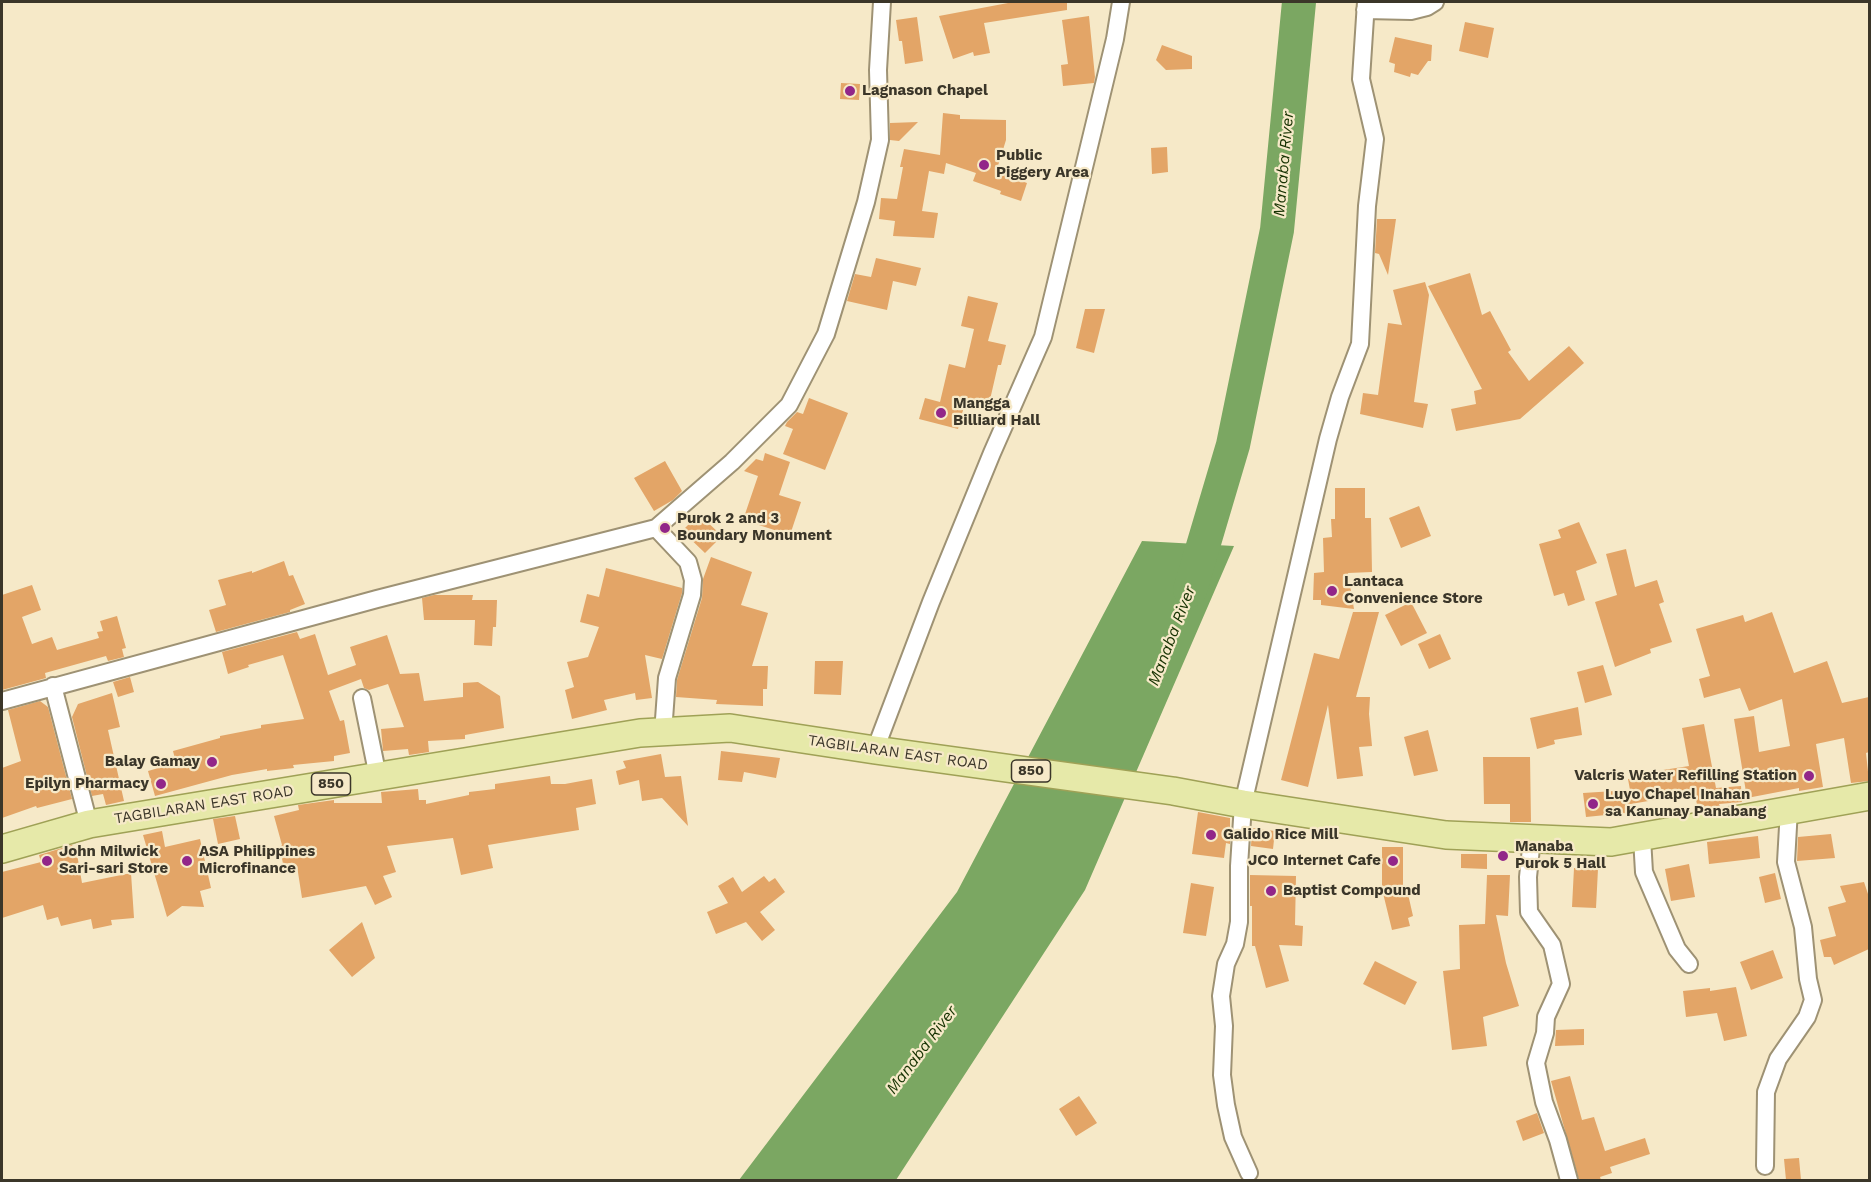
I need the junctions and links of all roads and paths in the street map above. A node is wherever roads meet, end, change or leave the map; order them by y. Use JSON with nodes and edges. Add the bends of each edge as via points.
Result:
{"nodes":[{"id":1,"x":882,"y":2,"type":"edge"},
{"id":2,"x":1121,"y":2,"type":"edge"},
{"id":3,"x":1435,"y":2,"type":"edge"},
{"id":4,"x":1366,"y":6,"type":"edge"},
{"id":5,"x":656,"y":528,"type":"junction"},
{"id":6,"x":53,"y":686,"type":"junction"},
{"id":7,"x":362,"y":698,"type":"dead end"},
{"id":8,"x":2,"y":701,"type":"edge"},
{"id":9,"x":663,"y":733,"type":"junction"},
{"id":10,"x":882,"y":751,"type":"junction"},
{"id":11,"x":378,"y":777,"type":"junction"},
{"id":12,"x":1869,"y":796,"type":"edge"},
{"id":13,"x":1243,"y":804,"type":"junction"},
{"id":14,"x":1789,"y":809,"type":"junction"},
{"id":15,"x":89,"y":824,"type":"junction"},
{"id":16,"x":1532,"y":838,"type":"junction"},
{"id":17,"x":1642,"y":838,"type":"junction"},
{"id":18,"x":2,"y":849,"type":"edge"},
{"id":19,"x":1689,"y":964,"type":"dead end"},
{"id":20,"x":1765,"y":1166,"type":"dead end"},
{"id":21,"x":1249,"y":1173,"type":"dead end"},
{"id":22,"x":1569,"y":1180,"type":"edge"}],
"edges":[{"from":1,"to":5,"type":"street","via":[[878,70],[880,140],[866,202],[825,334],[789,405],[732,462]]},
{"from":2,"to":10,"type":"street","via":[[1113,50],[1042,337],[931,602]]},
{"from":3,"to":4,"type":"street","via":[[1411,11]]},
{"from":4,"to":13,"type":"street","via":[[1361,79],[1375,139],[1367,206],[1360,344],[1328,439]]},
{"from":5,"to":6,"type":"street"},
{"from":5,"to":9,"type":"street","via":[[688,562],[693,580],[667,678]]},
{"from":6,"to":8,"type":"street"},
{"from":6,"to":15,"type":"street"},
{"from":7,"to":11,"type":"street"},
{"from":9,"to":10,"type":"main road","name":"TAGBILARAN EAST ROAD","number":"850","via":[[730,728]]},
{"from":9,"to":11,"type":"main road","name":"TAGBILARAN EAST ROAD","number":"850","via":[[640,733]]},
{"from":10,"to":13,"type":"main road","name":"TAGBILARAN EAST ROAD","number":"850"},
{"from":11,"to":15,"type":"main road","name":"TAGBILARAN EAST ROAD","number":"850"},
{"from":12,"to":14,"type":"main road","name":"TAGBILARAN EAST ROAD","number":"850"},
{"from":13,"to":16,"type":"main road","name":"TAGBILARAN EAST ROAD","number":"850","via":[[1446,835]]},
{"from":13,"to":21,"type":"street","via":[[1239,922],[1221,996],[1222,1075],[1233,1137]]},
{"from":14,"to":17,"type":"main road","name":"TAGBILARAN EAST ROAD","number":"850"},
{"from":14,"to":20,"type":"street","via":[[1786,862],[1803,927],[1813,1000],[1807,1017],[1778,1059],[1766,1092]]},
{"from":15,"to":18,"type":"main road","name":"TAGBILARAN EAST ROAD","number":"850"},
{"from":16,"to":17,"type":"main road","name":"TAGBILARAN EAST ROAD","number":"850","via":[[1611,842]]},
{"from":16,"to":22,"type":"street","via":[[1529,912],[1552,945],[1561,984],[1546,1017],[1536,1063]]},
{"from":17,"to":19,"type":"street","via":[[1644,872],[1677,949]]}]}
